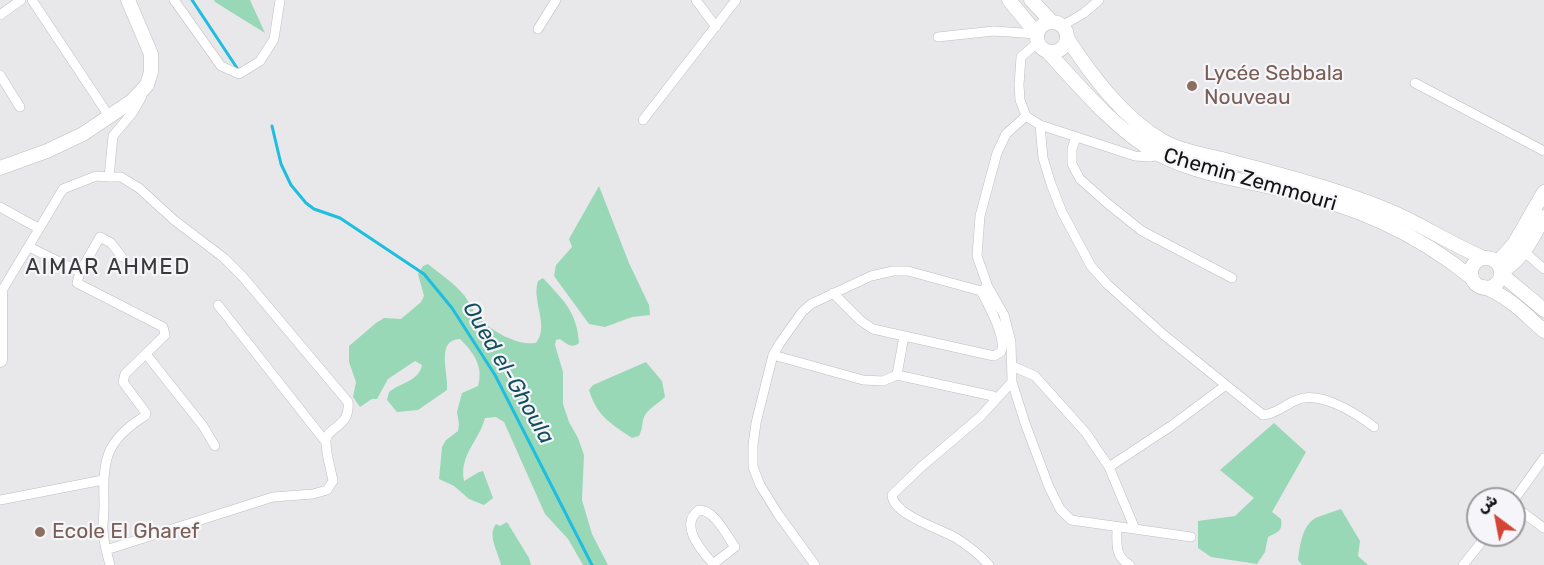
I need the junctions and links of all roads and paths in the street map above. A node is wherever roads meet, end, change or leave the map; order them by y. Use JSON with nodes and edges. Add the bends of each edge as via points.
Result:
{"nodes":[{"id":1,"x":21,"y":0,"type":"edge"},
{"id":2,"x":32,"y":0,"type":"edge"},
{"id":3,"x":128,"y":0,"type":"edge"},
{"id":4,"x":174,"y":0,"type":"edge"},
{"id":5,"x":280,"y":0,"type":"edge"},
{"id":6,"x":556,"y":0,"type":"edge"},
{"id":7,"x":696,"y":0,"type":"edge"},
{"id":8,"x":736,"y":0,"type":"edge"},
{"id":9,"x":1009,"y":0,"type":"edge"},
{"id":10,"x":1031,"y":0,"type":"edge"},
{"id":11,"x":1099,"y":0,"type":"edge"},
{"id":12,"x":0,"y":15,"type":"edge"},
{"id":13,"x":716,"y":27,"type":"junction"},
{"id":14,"x":538,"y":29,"type":"dead end"},
{"id":15,"x":1060,"y":29,"type":"junction"},
{"id":16,"x":938,"y":37,"type":"dead end"},
{"id":17,"x":1041,"y":43,"type":"junction"},
{"id":18,"x":0,"y":75,"type":"edge"},
{"id":19,"x":1415,"y":82,"type":"dead end"},
{"id":20,"x":147,"y":85,"type":"junction"},
{"id":21,"x":20,"y":107,"type":"dead end"},
{"id":22,"x":109,"y":116,"type":"junction"},
{"id":23,"x":1026,"y":116,"type":"junction"},
{"id":24,"x":643,"y":120,"type":"dead end"},
{"id":25,"x":1040,"y":125,"type":"junction"},
{"id":26,"x":1076,"y":137,"type":"junction"},
{"id":27,"x":1544,"y":151,"type":"edge"},
{"id":28,"x":1160,"y":155,"type":"junction"},
{"id":29,"x":0,"y":168,"type":"edge"},
{"id":30,"x":109,"y":177,"type":"junction"},
{"id":31,"x":1544,"y":192,"type":"edge"},
{"id":32,"x":0,"y":207,"type":"edge"},
{"id":33,"x":1544,"y":217,"type":"edge"},
{"id":34,"x":38,"y":228,"type":"junction"},
{"id":35,"x":28,"y":247,"type":"junction"},
{"id":36,"x":1527,"y":249,"type":"junction"},
{"id":37,"x":122,"y":257,"type":"dead end"},
{"id":38,"x":1496,"y":267,"type":"junction"},
{"id":39,"x":1544,"y":269,"type":"edge"},
{"id":40,"x":80,"y":272,"type":"junction"},
{"id":41,"x":1232,"y":278,"type":"dead end"},
{"id":42,"x":1472,"y":278,"type":"junction"},
{"id":43,"x":1484,"y":287,"type":"junction"},
{"id":44,"x":985,"y":289,"type":"junction"},
{"id":45,"x":0,"y":293,"type":"edge"},
{"id":46,"x":833,"y":293,"type":"junction"},
{"id":47,"x":218,"y":305,"type":"dead end"},
{"id":48,"x":1544,"y":310,"type":"edge"},
{"id":49,"x":1544,"y":331,"type":"edge"},
{"id":50,"x":904,"y":336,"type":"junction"},
{"id":51,"x":146,"y":354,"type":"junction"},
{"id":52,"x":773,"y":355,"type":"junction"},
{"id":53,"x":0,"y":360,"type":"edge"},
{"id":54,"x":1012,"y":366,"type":"junction"},
{"id":55,"x":897,"y":375,"type":"junction"},
{"id":56,"x":1012,"y":382,"type":"junction"},
{"id":57,"x":1226,"y":385,"type":"junction"},
{"id":58,"x":993,"y":396,"type":"dead end"},
{"id":59,"x":1374,"y":427,"type":"dead end"},
{"id":60,"x":325,"y":441,"type":"junction"},
{"id":61,"x":215,"y":446,"type":"dead end"},
{"id":62,"x":1544,"y":458,"type":"edge"},
{"id":63,"x":1109,"y":467,"type":"junction"},
{"id":64,"x":103,"y":480,"type":"junction"},
{"id":65,"x":1523,"y":487,"type":"edge"},
{"id":66,"x":0,"y":500,"type":"edge"},
{"id":67,"x":1526,"y":515,"type":"edge"},
{"id":68,"x":1117,"y":527,"type":"junction"},
{"id":69,"x":1544,"y":528,"type":"edge"},
{"id":70,"x":1134,"y":529,"type":"junction"},
{"id":71,"x":1191,"y":537,"type":"dead end"},
{"id":72,"x":1477,"y":547,"type":"edge"},
{"id":73,"x":106,"y":550,"type":"junction"},
{"id":74,"x":714,"y":564,"type":"edge"},
{"id":75,"x":110,"y":565,"type":"edge"},
{"id":76,"x":815,"y":565,"type":"edge"},
{"id":77,"x":989,"y":565,"type":"edge"},
{"id":78,"x":1130,"y":565,"type":"edge"},
{"id":79,"x":1463,"y":565,"type":"edge"}],
"edges":[{"from":1,"to":12,"type":"street"},
{"from":2,"to":22,"type":"street"},
{"from":3,"to":20,"type":"street","via":[[151,54]]},
{"from":4,"to":5,"type":"street","via":[[221,66],[239,74],[260,61],[274,39]]},
{"from":6,"to":14,"type":"street"},
{"from":7,"to":13,"type":"street"},
{"from":8,"to":13,"type":"street"},
{"from":9,"to":17,"type":"street","name":"Chemin Zemmouri"},
{"from":10,"to":15,"type":"street","name":"Chemin Zemmouri"},
{"from":11,"to":15,"type":"street"},
{"from":13,"to":24,"type":"street"},
{"from":15,"to":17,"type":"street","via":[[1042,25]]},
{"from":15,"to":17,"type":"street","via":[[1061,50]]},
{"from":15,"to":38,"type":"street","name":"Chemin Zemmouri","via":[[1089,71],[1123,108],[1165,142],[1355,198],[1414,222]]},
{"from":16,"to":17,"type":"street","via":[[994,31]]},
{"from":17,"to":23,"type":"street","via":[[1023,54],[1020,62],[1020,100]]},
{"from":17,"to":28,"type":"street","name":"Chemin Zemmouri","via":[[1114,119]]},
{"from":18,"to":21,"type":"street"},
{"from":19,"to":27,"type":"street"},
{"from":20,"to":22,"type":"street"},
{"from":20,"to":30,"type":"street","via":[[140,101],[113,136]]},
{"from":22,"to":29,"type":"street","via":[[83,134]]},
{"from":23,"to":25,"type":"street"},
{"from":23,"to":44,"type":"street","via":[[1006,134],[997,153],[980,216],[977,256]]},
{"from":25,"to":26,"type":"street"},
{"from":25,"to":57,"type":"street","via":[[1043,158],[1051,184],[1091,266],[1133,308]]},
{"from":26,"to":28,"type":"street","via":[[1135,156]]},
{"from":26,"to":41,"type":"street","via":[[1072,164],[1080,179],[1142,231]]},
{"from":28,"to":42,"type":"street","name":"Chemin Zemmouri","via":[[1374,217],[1426,245]]},
{"from":30,"to":34,"type":"street","via":[[96,176],[63,189]]},
{"from":30,"to":60,"type":"street","via":[[121,177],[139,188],[224,258],[348,402],[349,412]]},
{"from":31,"to":38,"type":"street"},
{"from":32,"to":34,"type":"street"},
{"from":33,"to":36,"type":"street"},
{"from":34,"to":35,"type":"street"},
{"from":35,"to":40,"type":"street"},
{"from":35,"to":45,"type":"street"},
{"from":36,"to":38,"type":"street","via":[[1515,264]]},
{"from":36,"to":39,"type":"street","via":[[1528,255]]},
{"from":37,"to":40,"type":"street","via":[[111,243],[99,237]]},
{"from":38,"to":42,"type":"street","via":[[1473,265]]},
{"from":38,"to":43,"type":"street","via":[[1495,284]]},
{"from":38,"to":48,"type":"street","name":"Chemin Zemmouri"},
{"from":40,"to":51,"type":"street","via":[[77,283],[163,327],[165,335]]},
{"from":42,"to":43,"type":"street","name":"Chemin Zemmouri"},
{"from":43,"to":49,"type":"street","via":[[1509,299]]},
{"from":44,"to":46,"type":"street","via":[[893,271]]},
{"from":44,"to":50,"type":"street","via":[[1002,342],[998,355]]},
{"from":44,"to":54,"type":"street","via":[[1004,315]]},
{"from":45,"to":53,"type":"street"},
{"from":46,"to":50,"type":"street","via":[[868,327]]},
{"from":46,"to":52,"type":"street","via":[[802,312]]},
{"from":47,"to":60,"type":"street"},
{"from":50,"to":55,"type":"street"},
{"from":51,"to":61,"type":"street"},
{"from":51,"to":64,"type":"street","via":[[125,374],[123,382],[146,416],[117,436],[107,455]]},
{"from":52,"to":55,"type":"street","via":[[863,380],[883,381]]},
{"from":52,"to":76,"type":"street","via":[[756,423],[753,467],[778,514]]},
{"from":54,"to":56,"type":"street"},
{"from":54,"to":63,"type":"street","via":[[1035,376],[1086,433]]},
{"from":55,"to":58,"type":"street"},
{"from":56,"to":68,"type":"street","via":[[1048,487],[1060,509],[1071,519]]},
{"from":56,"to":77,"type":"street","via":[[980,417],[892,495],[894,503],[908,515],[959,540]]},
{"from":57,"to":59,"type":"street","via":[[1263,415],[1275,414],[1308,397],[1323,399]]},
{"from":57,"to":63,"type":"street"},
{"from":60,"to":73,"type":"street","via":[[333,481],[327,490],[273,497]]},
{"from":62,"to":65,"type":"street"},
{"from":63,"to":70,"type":"street"},
{"from":64,"to":66,"type":"street"},
{"from":64,"to":73,"type":"street"},
{"from":67,"to":69,"type":"street"},
{"from":68,"to":70,"type":"street"},
{"from":68,"to":78,"type":"street","via":[[1117,550]]},
{"from":70,"to":71,"type":"street"},
{"from":72,"to":79,"type":"street"},
{"from":73,"to":75,"type":"street"},
{"from":74,"to":74,"type":"street","via":[[694,540],[692,517],[699,510],[711,515],[735,547]]}]}
